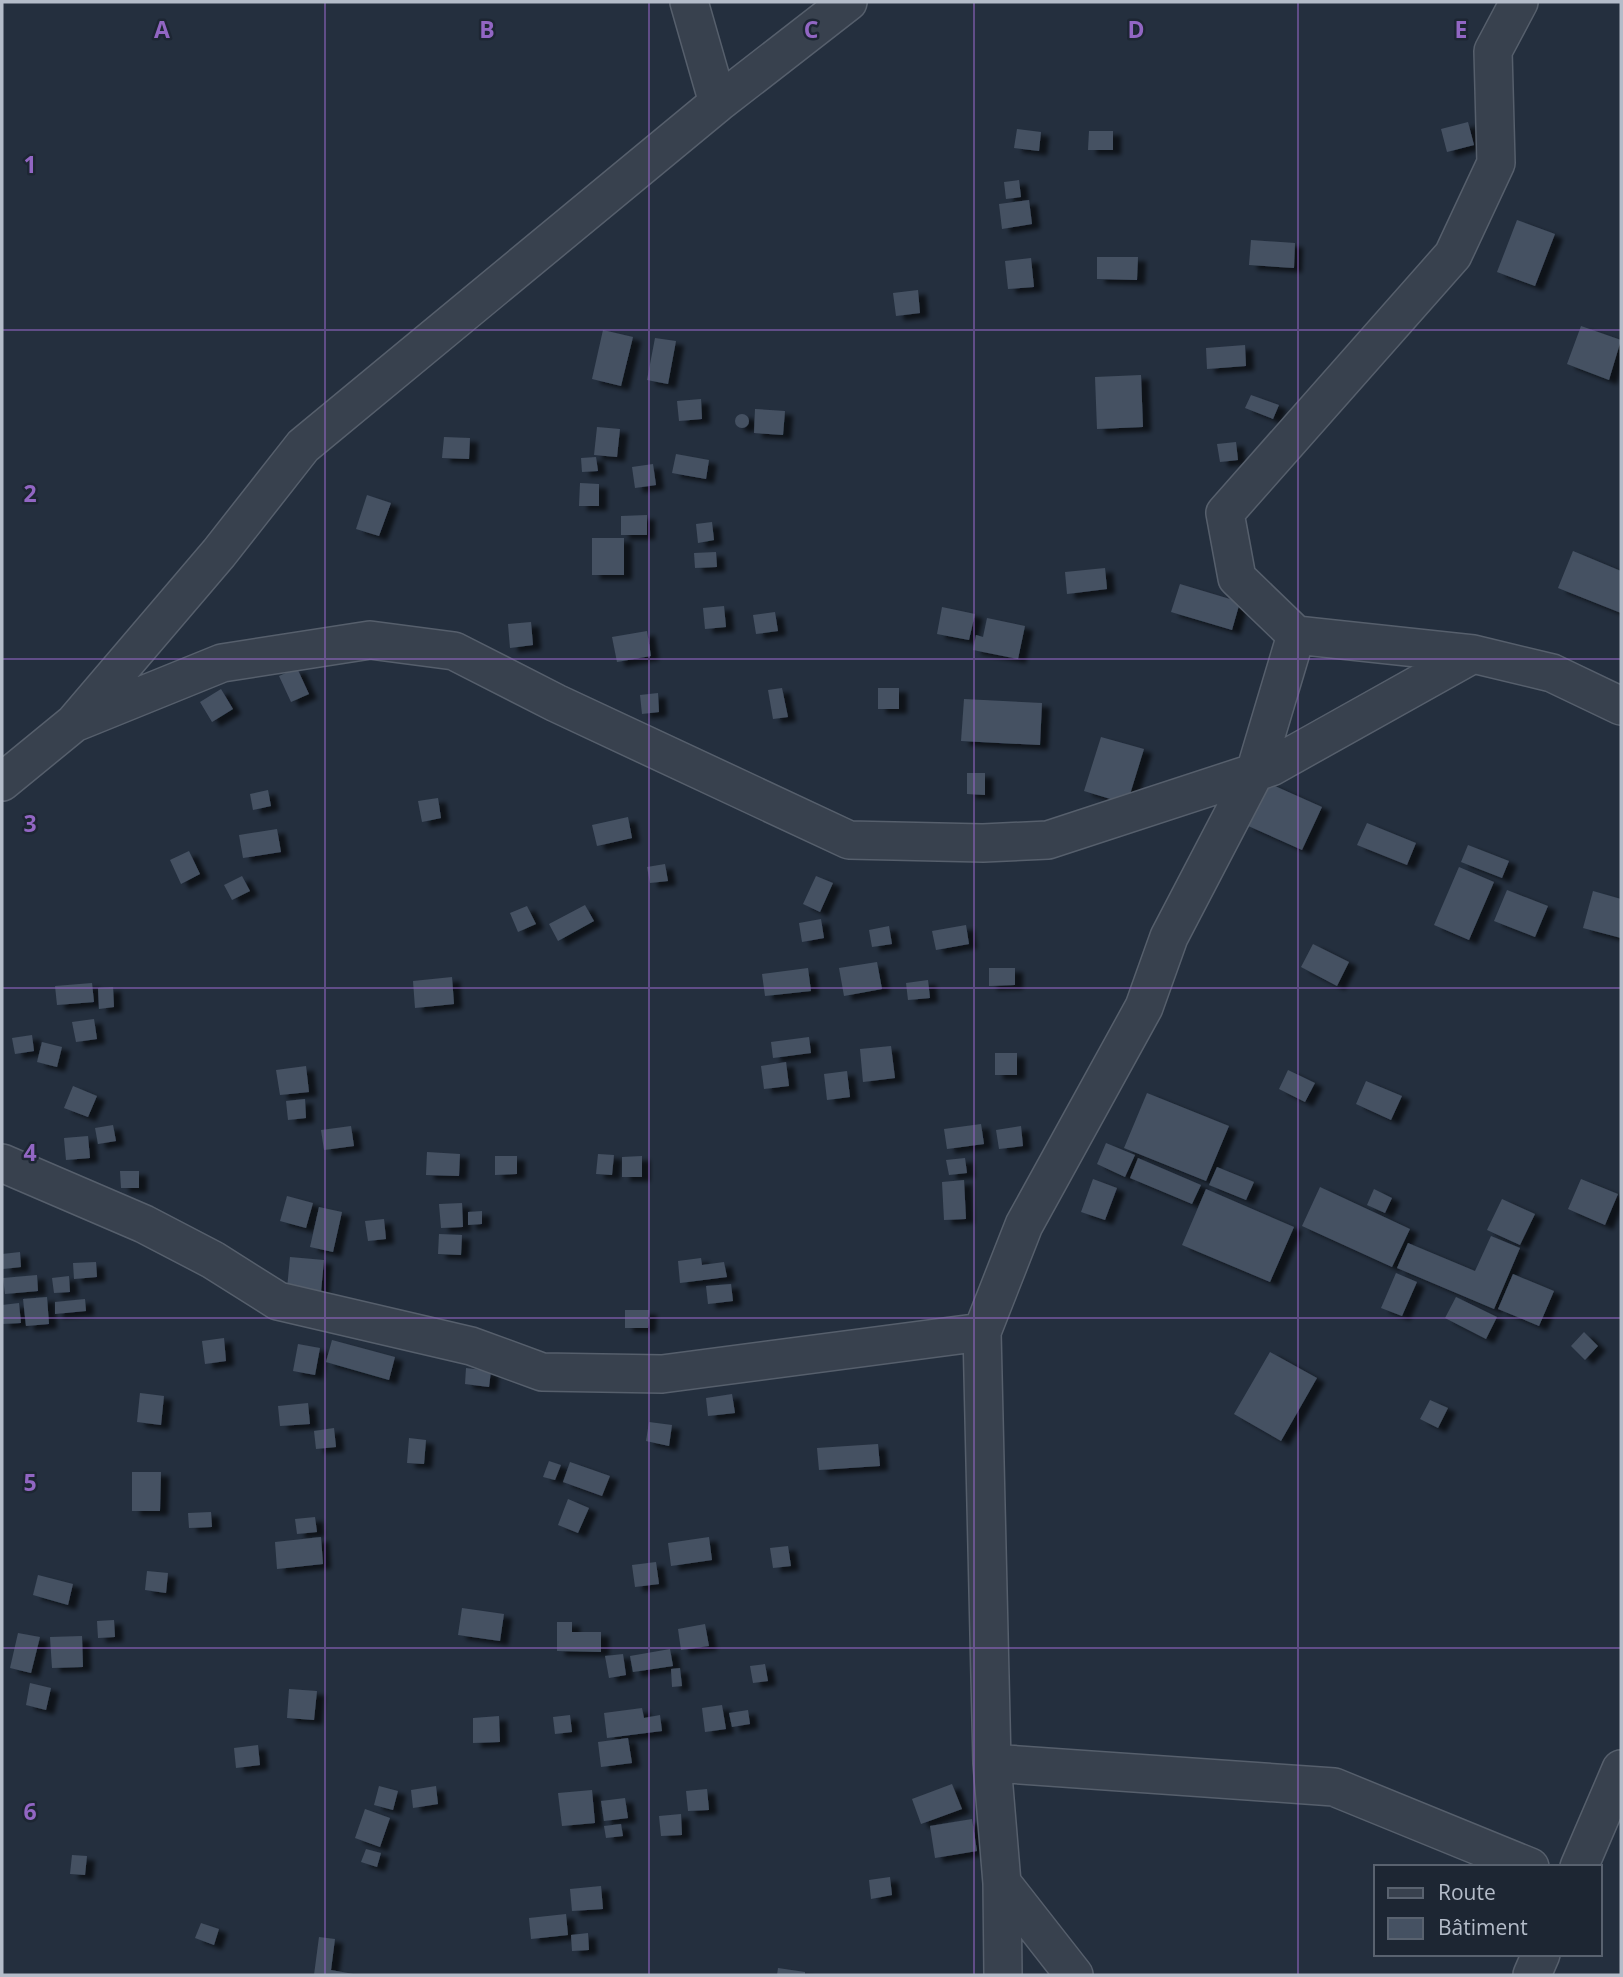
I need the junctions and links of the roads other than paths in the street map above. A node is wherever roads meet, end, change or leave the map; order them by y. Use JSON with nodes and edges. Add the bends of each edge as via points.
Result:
{"nodes":[{"id":1,"x":689,"y":2,"type":"edge"},
{"id":2,"x":848,"y":2,"type":"edge"},
{"id":3,"x":1519,"y":2,"type":"edge"},
{"id":4,"x":718,"y":103,"type":"junction"},
{"id":5,"x":1296,"y":635,"type":"junction"},
{"id":6,"x":1473,"y":654,"type":"junction"},
{"id":7,"x":1621,"y":706,"type":"edge"},
{"id":8,"x":74,"y":723,"type":"junction"},
{"id":9,"x":1255,"y":772,"type":"junction"},
{"id":10,"x":2,"y":782,"type":"edge"},
{"id":11,"x":2,"y":1163,"type":"edge"},
{"id":12,"x":982,"y":1332,"type":"junction"},
{"id":13,"x":992,"y":1763,"type":"junction"},
{"id":14,"x":1621,"y":1769,"type":"edge"},
{"id":15,"x":1525,"y":1865,"type":"edge"},
{"id":16,"x":1580,"y":1865,"type":"edge"},
{"id":17,"x":1002,"y":1883,"type":"junction"},
{"id":18,"x":1540,"y":1956,"type":"edge"},
{"id":19,"x":1003,"y":1975,"type":"edge"},
{"id":20,"x":1074,"y":1975,"type":"edge"},
{"id":21,"x":1532,"y":1975,"type":"edge"}],
"edges":[{"from":1,"to":4,"type":"street"},
{"from":2,"to":4,"type":"street"},
{"from":3,"to":5,"type":"street","via":[[1493,51],[1496,163],[1453,255],[1225,513],[1237,578]]},
{"from":4,"to":8,"type":"street","via":[[303,446]]},
{"from":5,"to":6,"type":"street"},
{"from":5,"to":9,"type":"street"},
{"from":6,"to":7,"type":"street","via":[[1552,673]]},
{"from":6,"to":9,"type":"street"},
{"from":8,"to":9,"type":"street","via":[[222,663],[370,640],[454,651],[849,840],[1048,840]]},
{"from":8,"to":10,"type":"street"},
{"from":9,"to":12,"type":"street","via":[[1169,937],[1144,1007],[1024,1226]]},
{"from":11,"to":12,"type":"street","via":[[144,1224],[278,1301],[471,1346],[542,1372],[662,1374]]},
{"from":12,"to":13,"type":"street"},
{"from":13,"to":15,"type":"street","via":[[1334,1787]]},
{"from":13,"to":17,"type":"street"},
{"from":14,"to":16,"type":"street"},
{"from":17,"to":19,"type":"street"},
{"from":17,"to":20,"type":"street"},
{"from":18,"to":21,"type":"street"}]}
